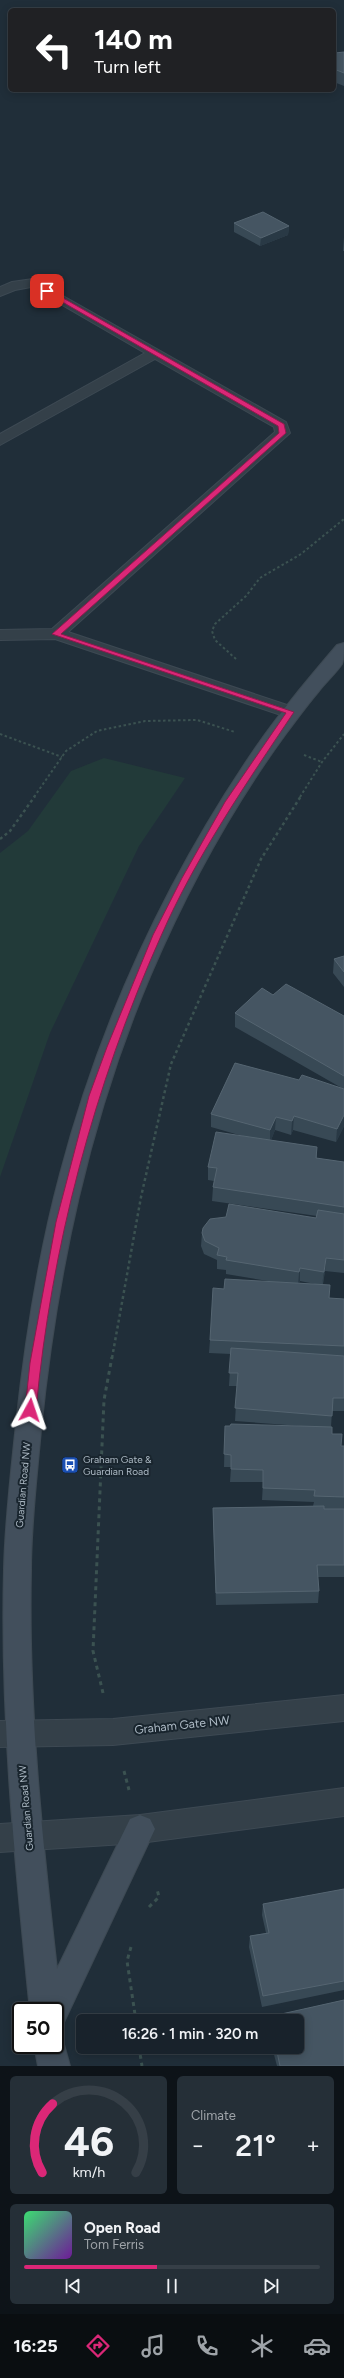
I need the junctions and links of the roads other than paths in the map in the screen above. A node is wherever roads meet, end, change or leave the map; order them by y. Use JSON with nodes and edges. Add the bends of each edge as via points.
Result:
{"nodes":[{"id":1,"x":0,"y":292,"type":"edge"},
{"id":2,"x":155,"y":353,"type":"junction"},
{"id":3,"x":0,"y":440,"type":"edge"},
{"id":4,"x":56,"y":634,"type":"junction"},
{"id":5,"x":0,"y":636,"type":"edge"},
{"id":6,"x":344,"y":649,"type":"edge"},
{"id":7,"x":290,"y":712,"type":"junction"},
{"id":8,"x":344,"y":1708,"type":"edge"},
{"id":9,"x":9,"y":1733,"type":"edge"},
{"id":10,"x":344,"y":1802,"type":"edge"},
{"id":11,"x":140,"y":1829,"type":"junction"},
{"id":12,"x":14,"y":1837,"type":"edge"},
{"id":13,"x":44,"y":2002,"type":"edge"},
{"id":14,"x":57,"y":2002,"type":"edge"},
{"id":15,"x":52,"y":2054,"type":"edge"},
{"id":16,"x":54,"y":2066,"type":"edge"}],
"edges":[{"from":1,"to":2,"type":"lane","via":[[12,286],[33,283]]},
{"from":2,"to":3,"type":"lane"},
{"from":2,"to":4,"type":"lane","via":[[282,425],[283,433]]},
{"from":4,"to":5,"type":"lane"},
{"from":4,"to":7,"type":"lane"},
{"from":6,"to":7,"type":"main road","name":"Guardian Road NW"},
{"from":7,"to":9,"type":"main road","name":"Guardian Road NW","via":[[229,802],[157,935],[112,1047],[80,1143],[60,1222],[35,1363],[21,1504]]},
{"from":8,"to":9,"type":"street","name":"Graham Gate NW","via":[[114,1732]]},
{"from":9,"to":12,"type":"main road","name":"Guardian Road NW"},
{"from":10,"to":11,"type":"street"},
{"from":11,"to":12,"type":"street"},
{"from":11,"to":14,"type":"main road"},
{"from":12,"to":13,"type":"main road","name":"Guardian Road NW"},
{"from":15,"to":16,"type":"main road"}]}
